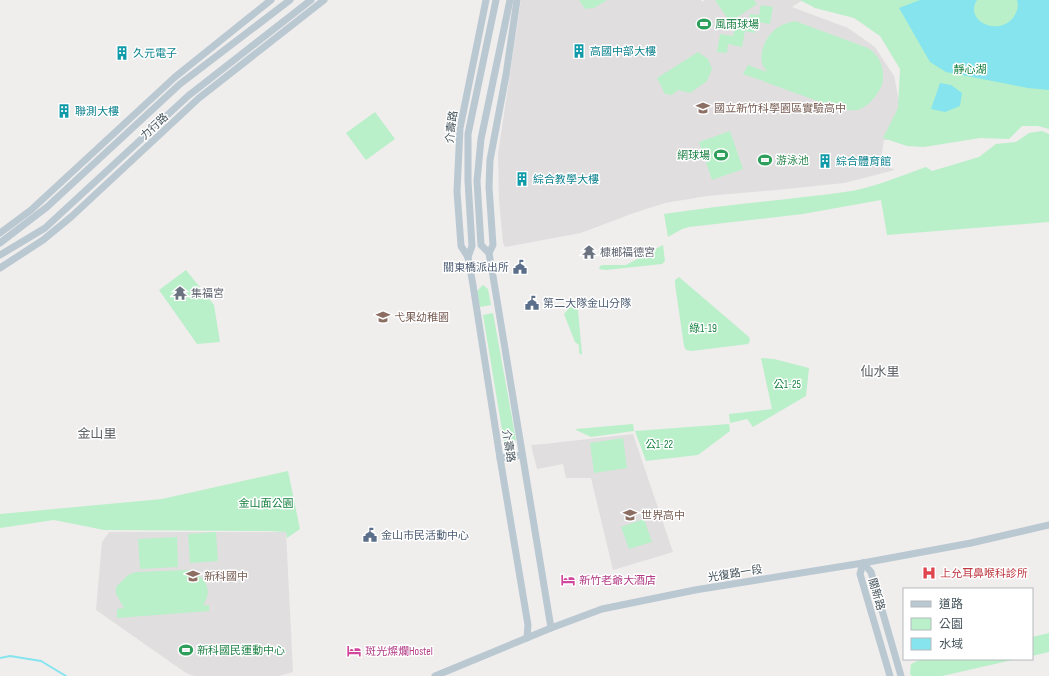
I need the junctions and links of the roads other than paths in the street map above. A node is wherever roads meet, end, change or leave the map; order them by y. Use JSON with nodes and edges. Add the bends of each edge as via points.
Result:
{"nodes":[{"id":1,"x":271,"y":0,"type":"edge"},
{"id":2,"x":290,"y":0,"type":"edge"},
{"id":3,"x":324,"y":0,"type":"edge"},
{"id":4,"x":486,"y":0,"type":"edge"},
{"id":5,"x":496,"y":0,"type":"edge"},
{"id":6,"x":510,"y":0,"type":"edge"},
{"id":7,"x":517,"y":0,"type":"edge"},
{"id":8,"x":310,"y":2,"type":"edge"},
{"id":9,"x":0,"y":233,"type":"edge"},
{"id":10,"x":0,"y":243,"type":"edge"},
{"id":11,"x":489,"y":253,"type":"junction"},
{"id":12,"x":0,"y":255,"type":"edge"},
{"id":13,"x":468,"y":257,"type":"junction"},
{"id":14,"x":0,"y":268,"type":"edge"},
{"id":15,"x":522,"y":455,"type":"junction"},
{"id":16,"x":500,"y":458,"type":"junction"},
{"id":17,"x":1049,"y":525,"type":"edge"},
{"id":18,"x":863,"y":564,"type":"junction"},
{"id":19,"x":551,"y":628,"type":"junction"},
{"id":20,"x":527,"y":638,"type":"junction"},
{"id":21,"x":435,"y":676,"type":"edge"},
{"id":22,"x":890,"y":676,"type":"edge"},
{"id":23,"x":901,"y":676,"type":"edge"}],
"edges":[{"from":1,"to":9,"type":"street","name":"力行路","via":[[175,77],[31,210]]},
{"from":2,"to":10,"type":"street","name":"力行路","via":[[180,84],[47,207]]},
{"from":3,"to":8,"type":"street","name":"力行路"},
{"from":4,"to":13,"type":"street","name":"介壽路","via":[[460,128],[457,192],[461,246]]},
{"from":5,"to":13,"type":"street","name":"介壽路","via":[[468,134],[472,246]]},
{"from":6,"to":11,"type":"street","name":"介壽路","via":[[481,139],[478,181],[482,245]]},
{"from":7,"to":11,"type":"street","name":"介壽路","via":[[490,160],[493,245]]},
{"from":8,"to":12,"type":"street","name":"力行路","via":[[192,94],[45,228]]},
{"from":8,"to":14,"type":"street","name":"力行路","via":[[199,98],[71,217],[43,240]]},
{"from":11,"to":15,"type":"street","name":"介壽路"},
{"from":13,"to":16,"type":"street","name":"介壽路"},
{"from":15,"to":16,"type":"street"},
{"from":15,"to":19,"type":"street","name":"介壽路"},
{"from":16,"to":20,"type":"street","name":"介壽路","via":[[528,625]]},
{"from":17,"to":18,"type":"street","name":"光復路一段"},
{"from":18,"to":19,"type":"street","name":"光復路一段","via":[[627,603],[596,610]]},
{"from":18,"to":22,"type":"street","name":"關新路","via":[[860,574]]},
{"from":18,"to":23,"type":"street","name":"關新路","via":[[870,572]]},
{"from":19,"to":20,"type":"street","name":"光復路一段"},
{"from":20,"to":21,"type":"street","name":"光復路一段"}]}
